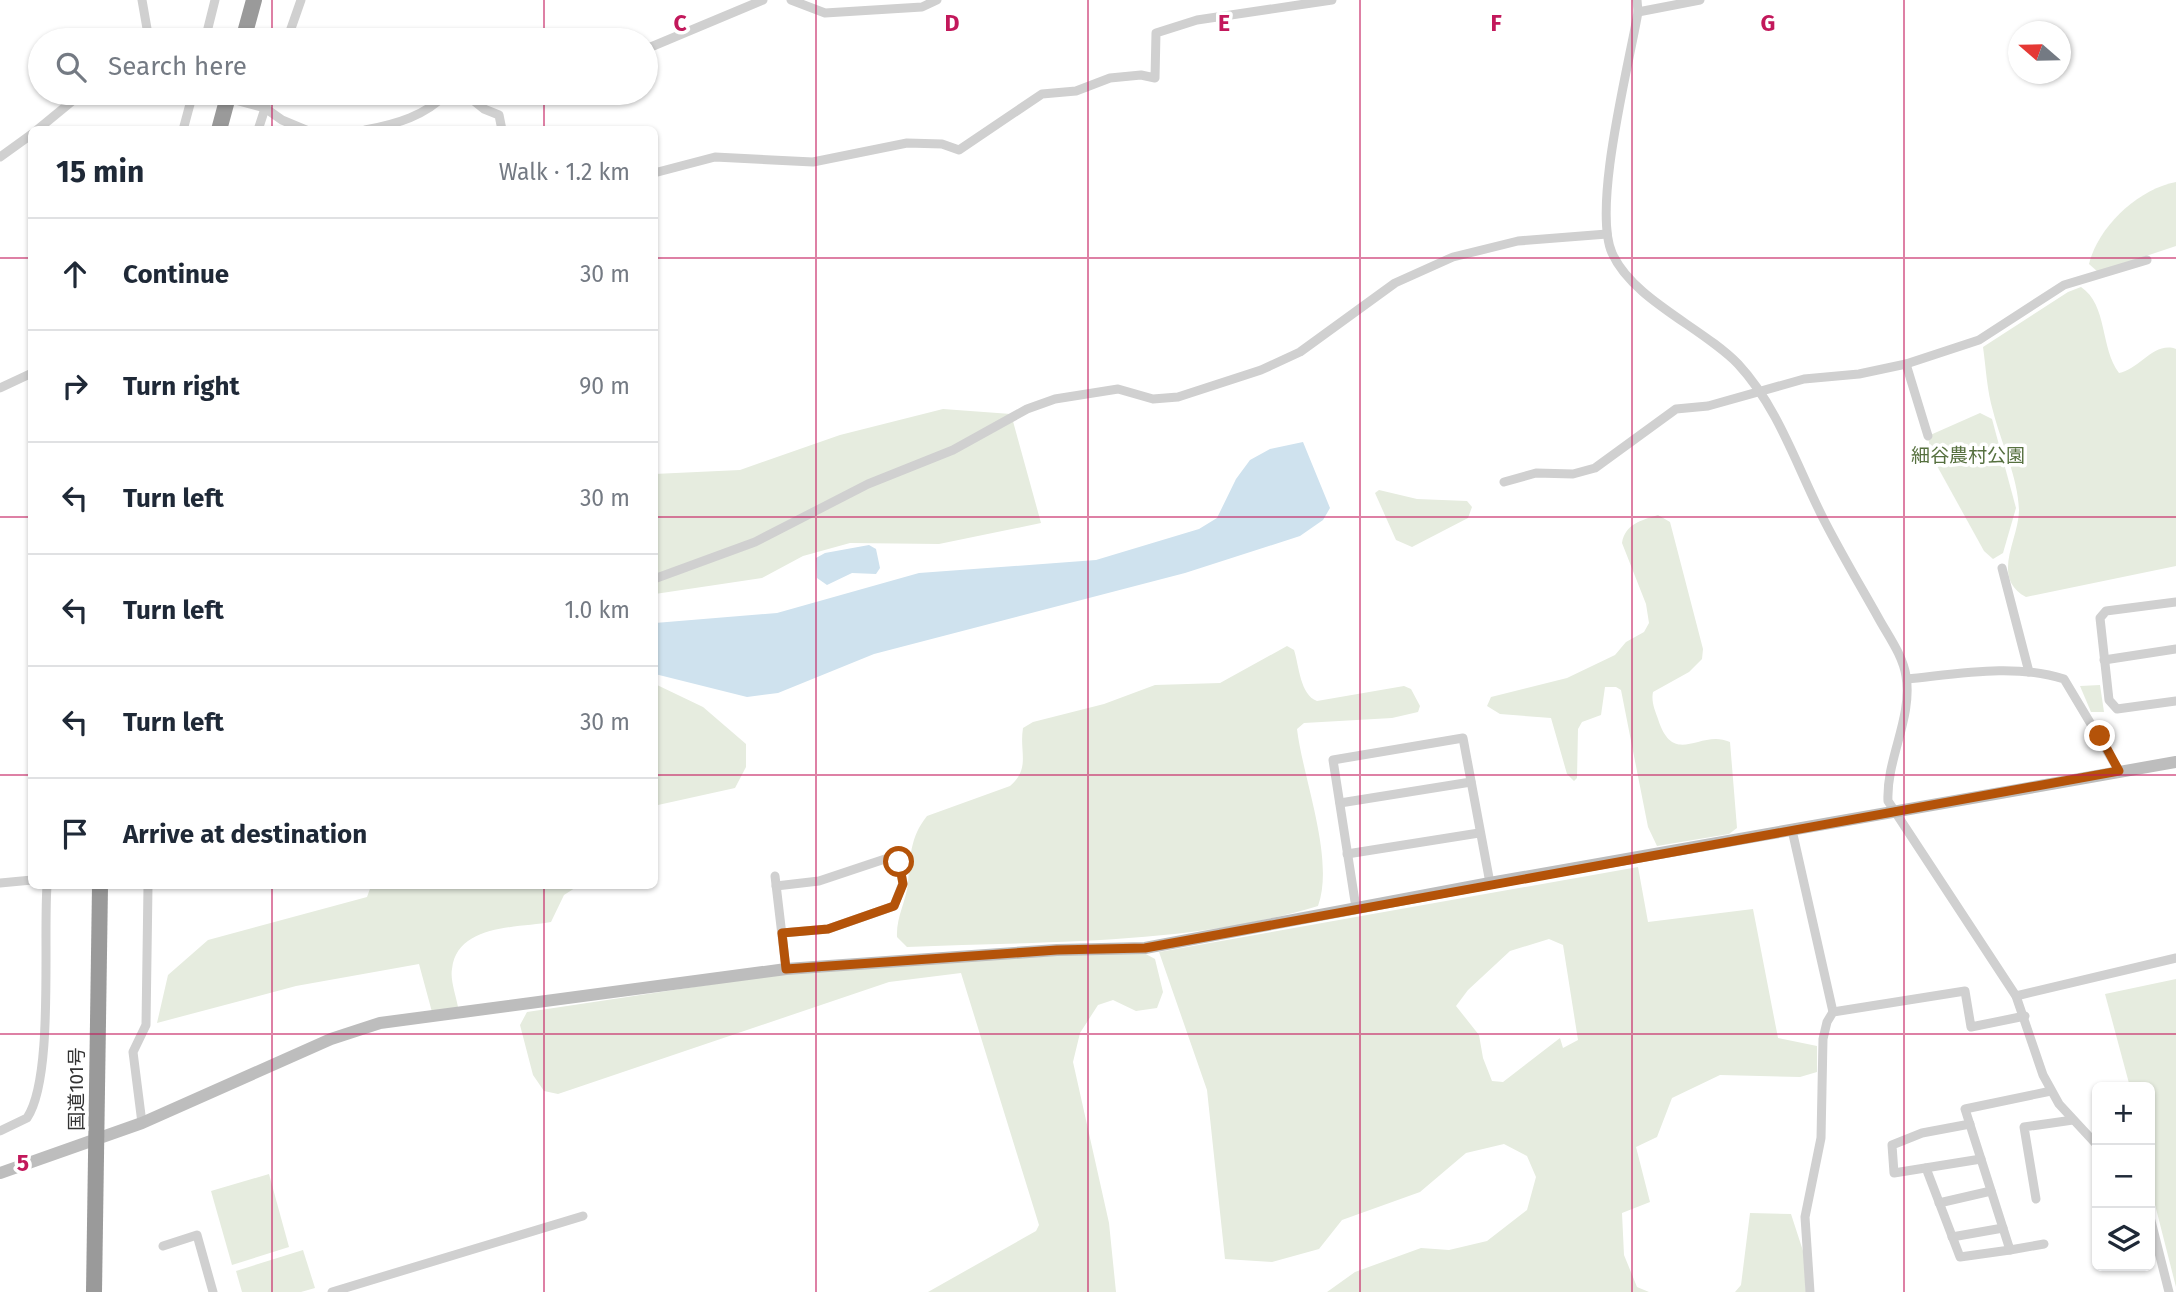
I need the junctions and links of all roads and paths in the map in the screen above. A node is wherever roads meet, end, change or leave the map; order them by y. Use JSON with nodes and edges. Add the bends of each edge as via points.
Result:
{"nodes":[{"id":1,"x":142,"y":0,"type":"edge"},
{"id":2,"x":215,"y":0,"type":"edge"},
{"id":3,"x":248,"y":0,"type":"edge"},
{"id":4,"x":254,"y":0,"type":"edge"},
{"id":5,"x":301,"y":0,"type":"edge"},
{"id":6,"x":763,"y":0,"type":"edge"},
{"id":7,"x":791,"y":0,"type":"edge"},
{"id":8,"x":937,"y":0,"type":"edge"},
{"id":9,"x":1332,"y":0,"type":"edge"},
{"id":10,"x":1637,"y":0,"type":"edge"},
{"id":11,"x":1700,"y":0,"type":"edge"},
{"id":12,"x":1639,"y":12,"type":"junction"},
{"id":13,"x":147,"y":28,"type":"edge"},
{"id":14,"x":208,"y":28,"type":"edge"},
{"id":15,"x":244,"y":28,"type":"edge"},
{"id":16,"x":246,"y":28,"type":"edge"},
{"id":17,"x":291,"y":28,"type":"edge"},
{"id":18,"x":658,"y":44,"type":"edge"},
{"id":19,"x":67,"y":105,"type":"edge"},
{"id":20,"x":190,"y":105,"type":"edge"},
{"id":21,"x":225,"y":105,"type":"edge"},
{"id":22,"x":257,"y":105,"type":"edge"},
{"id":23,"x":266,"y":105,"type":"edge"},
{"id":24,"x":436,"y":105,"type":"edge"},
{"id":25,"x":478,"y":105,"type":"edge"},
{"id":26,"x":265,"y":108,"type":"junction"},
{"id":27,"x":42,"y":126,"type":"edge"},
{"id":28,"x":184,"y":126,"type":"edge"},
{"id":29,"x":220,"y":126,"type":"edge"},
{"id":30,"x":259,"y":126,"type":"edge"},
{"id":31,"x":299,"y":126,"type":"edge"},
{"id":32,"x":380,"y":126,"type":"edge"},
{"id":33,"x":501,"y":126,"type":"edge"},
{"id":34,"x":28,"y":137,"type":"edge"},
{"id":35,"x":0,"y":157,"type":"edge"},
{"id":36,"x":658,"y":172,"type":"edge"},
{"id":37,"x":1607,"y":233,"type":"junction"},
{"id":38,"x":2147,"y":260,"type":"dead end"},
{"id":39,"x":1906,"y":364,"type":"junction"},
{"id":40,"x":28,"y":375,"type":"edge"},
{"id":41,"x":0,"y":388,"type":"edge"},
{"id":42,"x":1759,"y":391,"type":"junction"},
{"id":43,"x":1928,"y":436,"type":"dead end"},
{"id":44,"x":1504,"y":482,"type":"dead end"},
{"id":45,"x":2002,"y":568,"type":"dead end"},
{"id":46,"x":658,"y":578,"type":"edge"},
{"id":47,"x":2176,"y":602,"type":"edge"},
{"id":48,"x":2176,"y":649,"type":"edge"},
{"id":49,"x":2104,"y":660,"type":"junction"},
{"id":50,"x":2029,"y":672,"type":"junction"},
{"id":51,"x":1907,"y":679,"type":"junction"},
{"id":52,"x":2176,"y":701,"type":"edge"},
{"id":53,"x":2176,"y":762,"type":"edge"},
{"id":54,"x":2119,"y":771,"type":"junction"},
{"id":55,"x":1471,"y":782,"type":"junction"},
{"id":56,"x":1340,"y":803,"type":"junction"},
{"id":57,"x":1893,"y":811,"type":"junction"},
{"id":58,"x":1792,"y":830,"type":"junction"},
{"id":59,"x":1479,"y":833,"type":"junction"},
{"id":60,"x":1347,"y":854,"type":"junction"},
{"id":61,"x":775,"y":876,"type":"dead end"},
{"id":62,"x":28,"y":880,"type":"edge"},
{"id":63,"x":0,"y":883,"type":"edge"},
{"id":64,"x":1490,"y":883,"type":"junction"},
{"id":65,"x":776,"y":887,"type":"junction"},
{"id":66,"x":47,"y":889,"type":"edge"},
{"id":67,"x":100,"y":889,"type":"edge"},
{"id":68,"x":148,"y":889,"type":"edge"},
{"id":69,"x":1356,"y":908,"type":"junction"},
{"id":70,"x":782,"y":933,"type":"junction"},
{"id":71,"x":2176,"y":958,"type":"edge"},
{"id":72,"x":786,"y":969,"type":"junction"},
{"id":73,"x":2015,"y":996,"type":"junction"},
{"id":74,"x":1833,"y":1012,"type":"junction"},
{"id":75,"x":2025,"y":1016,"type":"junction"},
{"id":76,"x":2051,"y":1091,"type":"junction"},
{"id":77,"x":2073,"y":1120,"type":"junction"},
{"id":78,"x":142,"y":1123,"type":"junction"},
{"id":79,"x":1970,"y":1124,"type":"junction"},
{"id":80,"x":0,"y":1130,"type":"edge"},
{"id":81,"x":97,"y":1138,"type":"junction"},
{"id":82,"x":2092,"y":1140,"type":"edge"},
{"id":83,"x":1981,"y":1159,"type":"junction"},
{"id":84,"x":1926,"y":1168,"type":"junction"},
{"id":85,"x":0,"y":1173,"type":"edge"},
{"id":86,"x":1991,"y":1191,"type":"junction"},
{"id":87,"x":2036,"y":1199,"type":"dead end"},
{"id":88,"x":1939,"y":1203,"type":"junction"},
{"id":89,"x":583,"y":1216,"type":"dead end"},
{"id":90,"x":2003,"y":1228,"type":"junction"},
{"id":91,"x":1952,"y":1237,"type":"junction"},
{"id":92,"x":2155,"y":1237,"type":"edge"},
{"id":93,"x":2045,"y":1244,"type":"dead end"},
{"id":94,"x":163,"y":1246,"type":"dead end"},
{"id":95,"x":2010,"y":1250,"type":"junction"},
{"id":96,"x":94,"y":1292,"type":"edge"},
{"id":97,"x":213,"y":1292,"type":"edge"},
{"id":98,"x":332,"y":1292,"type":"edge"},
{"id":99,"x":1810,"y":1292,"type":"edge"},
{"id":100,"x":2169,"y":1292,"type":"edge"}],
"edges":[{"from":1,"to":13,"type":"street"},
{"from":2,"to":14,"type":"street"},
{"from":3,"to":15,"type":"highway"},
{"from":4,"to":16,"type":"highway"},
{"from":5,"to":17,"type":"street"},
{"from":6,"to":18,"type":"street"},
{"from":7,"to":8,"type":"street","via":[[825,13],[922,7]]},
{"from":9,"to":36,"type":"street","via":[[1197,20],[1156,33],[1155,78],[1110,78],[1076,90],[1042,94],[959,150],[942,144],[907,143],[813,162],[715,157]]},
{"from":10,"to":12,"type":"street"},
{"from":11,"to":12,"type":"street"},
{"from":12,"to":37,"type":"street","via":[[1606,192]]},
{"from":19,"to":27,"type":"street"},
{"from":20,"to":28,"type":"street"},
{"from":21,"to":29,"type":"highway"},
{"from":22,"to":26,"type":"street"},
{"from":23,"to":26,"type":"street"},
{"from":24,"to":32,"type":"street","via":[[417,116]]},
{"from":25,"to":33,"type":"street","via":[[499,115]]},
{"from":26,"to":30,"type":"street"},
{"from":26,"to":31,"type":"street"},
{"from":34,"to":35,"type":"street"},
{"from":37,"to":42,"type":"street","via":[[1612,252],[1627,275],[1730,356]]},
{"from":37,"to":46,"type":"street","via":[[1518,241],[1453,257],[1395,283],[1300,352],[1178,397],[1153,399],[1118,389],[1055,399],[1027,409],[953,450],[868,484],[755,542]]},
{"from":38,"to":39,"type":"street","via":[[2064,285],[1979,340]]},
{"from":39,"to":42,"type":"street","via":[[1804,379]]},
{"from":39,"to":43,"type":"street"},
{"from":40,"to":41,"type":"street"},
{"from":42,"to":44,"type":"street","via":[[1707,406],[1675,409],[1595,468],[1573,474],[1536,473]]},
{"from":42,"to":51,"type":"street","via":[[1903,663]]},
{"from":45,"to":50,"type":"street"},
{"from":47,"to":49,"type":"street","via":[[2106,611],[2100,618]]},
{"from":48,"to":49,"type":"street"},
{"from":49,"to":52,"type":"street","via":[[2109,700],[2117,709]]},
{"from":50,"to":51,"type":"street"},
{"from":50,"to":54,"type":"street","via":[[2064,679]]},
{"from":51,"to":57,"type":"street","via":[[1904,717],[1887,785]]},
{"from":53,"to":54,"type":"street"},
{"from":54,"to":57,"type":"street"},
{"from":55,"to":56,"type":"street"},
{"from":55,"to":56,"type":"street","via":[[1463,738],[1333,760]]},
{"from":55,"to":59,"type":"street"},
{"from":56,"to":60,"type":"street"},
{"from":57,"to":58,"type":"street"},
{"from":57,"to":73,"type":"street"},
{"from":58,"to":64,"type":"street"},
{"from":58,"to":74,"type":"street"},
{"from":59,"to":60,"type":"street"},
{"from":59,"to":64,"type":"street"},
{"from":60,"to":69,"type":"street"},
{"from":61,"to":65,"type":"street"},
{"from":62,"to":63,"type":"street"},
{"from":64,"to":69,"type":"street"},
{"from":65,"to":70,"type":"street"},
{"from":65,"to":70,"type":"street","via":[[819,881],[891,858],[899,862],[903,884],[894,906],[828,929]]},
{"from":66,"to":80,"type":"street","via":[[46,1000],[38,1093],[27,1118]]},
{"from":67,"to":81,"type":"highway","name":"国道101号"},
{"from":68,"to":78,"type":"street","via":[[146,1025],[133,1052]]},
{"from":69,"to":72,"type":"street","via":[[1145,948]]},
{"from":70,"to":72,"type":"street"},
{"from":71,"to":73,"type":"street"},
{"from":72,"to":78,"type":"street","via":[[380,1023],[331,1039]]},
{"from":73,"to":75,"type":"street"},
{"from":74,"to":75,"type":"street","via":[[1965,991],[1971,1027]]},
{"from":74,"to":99,"type":"street","via":[[1823,1039],[1821,1139],[1805,1217]]},
{"from":75,"to":76,"type":"street","via":[[2032,1048]]},
{"from":76,"to":77,"type":"street"},
{"from":76,"to":79,"type":"street","via":[[1965,1109]]},
{"from":77,"to":82,"type":"street"},
{"from":77,"to":87,"type":"street","via":[[2024,1127]]},
{"from":78,"to":81,"type":"street"},
{"from":79,"to":83,"type":"street"},
{"from":79,"to":84,"type":"street","via":[[1892,1144],[1894,1173]]},
{"from":81,"to":85,"type":"street"},
{"from":81,"to":96,"type":"highway","name":"国道101号"},
{"from":83,"to":84,"type":"street"},
{"from":83,"to":86,"type":"street"},
{"from":84,"to":88,"type":"street"},
{"from":86,"to":88,"type":"street"},
{"from":86,"to":90,"type":"street"},
{"from":88,"to":91,"type":"street"},
{"from":89,"to":98,"type":"street"},
{"from":90,"to":91,"type":"street"},
{"from":90,"to":95,"type":"street"},
{"from":91,"to":95,"type":"street","via":[[1960,1257]]},
{"from":92,"to":100,"type":"street"},
{"from":93,"to":95,"type":"street"},
{"from":94,"to":97,"type":"street","via":[[197,1235]]}]}
